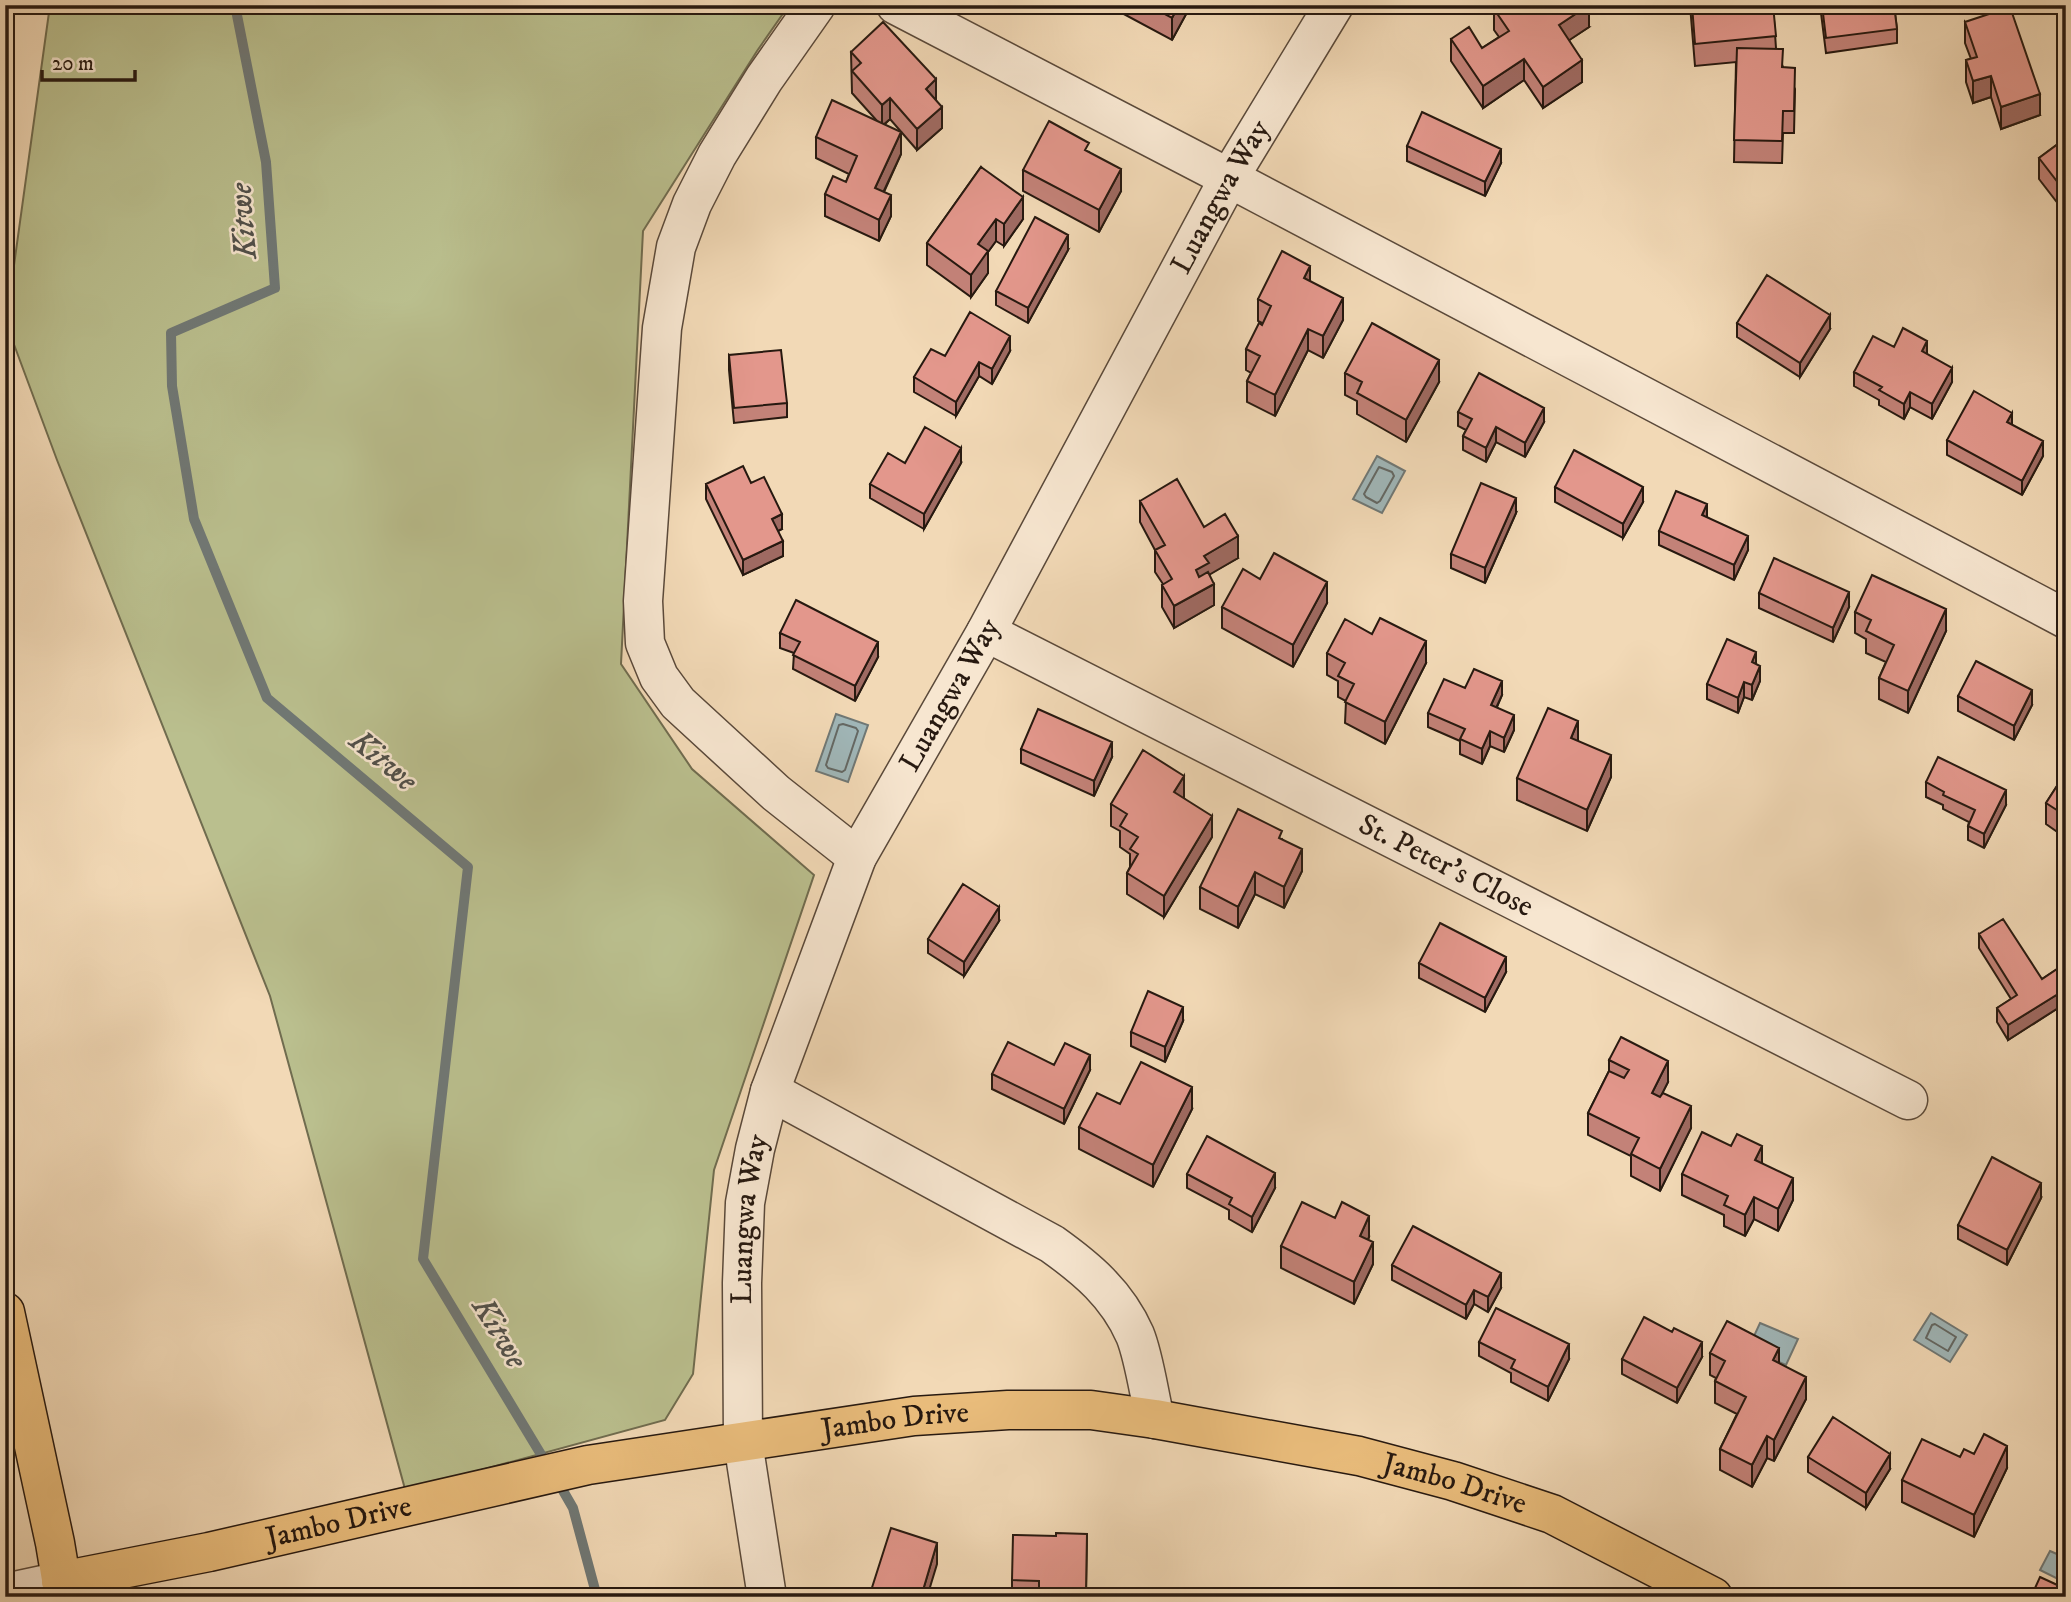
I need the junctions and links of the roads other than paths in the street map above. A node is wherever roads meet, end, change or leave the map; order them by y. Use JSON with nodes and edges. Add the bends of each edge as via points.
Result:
{"nodes":[{"id":1,"x":816,"y":5,"type":"edge"},
{"id":2,"x":896,"y":5,"type":"edge"},
{"id":3,"x":1334,"y":5,"type":"edge"},
{"id":4,"x":1228,"y":178,"type":"junction"},
{"id":5,"x":2066,"y":619,"type":"edge"},
{"id":6,"x":986,"y":632,"type":"junction"},
{"id":7,"x":856,"y":858,"type":"junction"},
{"id":8,"x":770,"y":1091,"type":"junction"},
{"id":9,"x":1908,"y":1100,"type":"dead end"},
{"id":10,"x":5,"y":1312,"type":"edge"},
{"id":11,"x":1156,"y":1419,"type":"junction"},
{"id":12,"x":743,"y":1442,"type":"junction"},
{"id":13,"x":62,"y":1589,"type":"edge"},
{"id":14,"x":5,"y":1593,"type":"edge"},
{"id":15,"x":767,"y":1597,"type":"edge"},
{"id":16,"x":1713,"y":1597,"type":"edge"}],
"edges":[{"from":1,"to":7,"type":"street","via":[[717,155],[676,247],[662,328],[643,601],[645,643],[659,677],[678,703],[776,793]]},
{"from":2,"to":4,"type":"street"},
{"from":3,"to":4,"type":"street","name":"Luangwa Way"},
{"from":4,"to":5,"type":"street"},
{"from":4,"to":6,"type":"street","name":"Luangwa Way"},
{"from":6,"to":7,"type":"street","name":"Luangwa Way"},
{"from":6,"to":9,"type":"street","name":"St. Peter's Close"},
{"from":7,"to":8,"type":"street","name":"Luangwa Way"},
{"from":8,"to":11,"type":"street","via":[[1052,1244],[1087,1268],[1120,1306],[1135,1336]]},
{"from":8,"to":12,"type":"street","name":"Luangwa Way","via":[[745,1203]]},
{"from":10,"to":13,"type":"main road"},
{"from":11,"to":12,"type":"main road","name":"Jambo Drive","via":[[1091,1410],[1009,1410],[914,1416]]},
{"from":11,"to":16,"type":"main road","name":"Jambo Drive","via":[[1359,1455],[1452,1481],[1552,1514]]},
{"from":12,"to":13,"type":"main road","name":"Jambo Drive","via":[[588,1465]]},
{"from":12,"to":15,"type":"street","name":"Luangwa Way"},
{"from":13,"to":14,"type":"street"}]}
